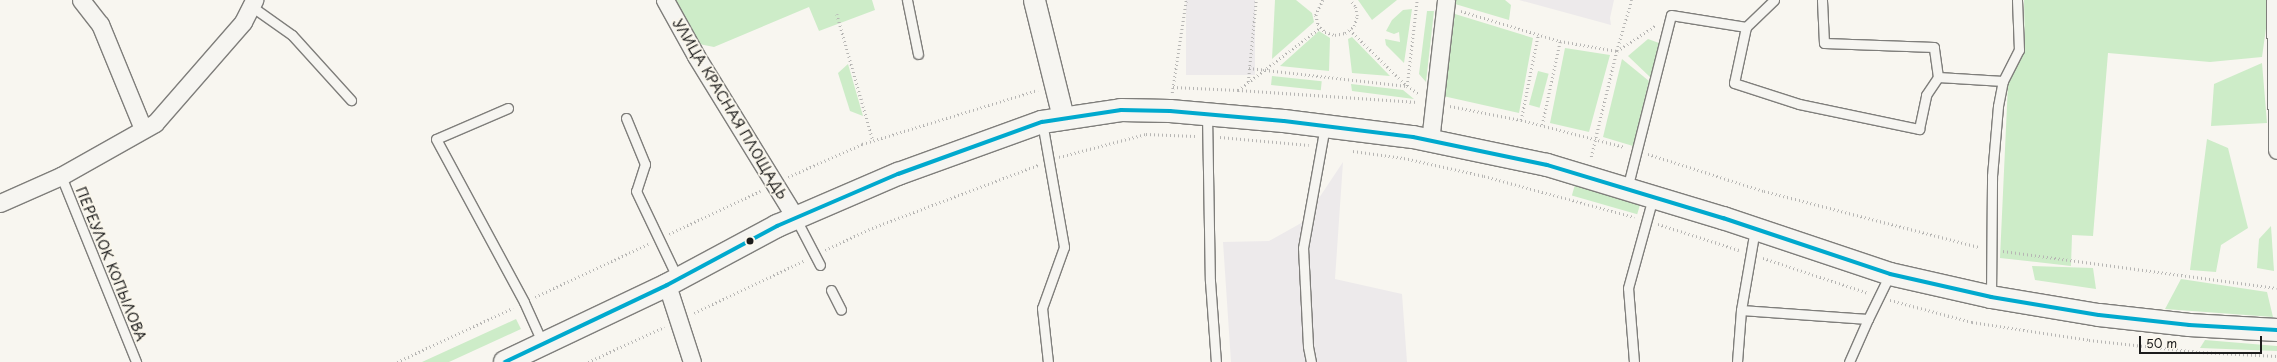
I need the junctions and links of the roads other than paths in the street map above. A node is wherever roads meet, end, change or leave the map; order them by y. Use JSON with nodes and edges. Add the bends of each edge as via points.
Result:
{"nodes":[{"id":1,"x":81,"y":0,"type":"edge"},
{"id":2,"x":665,"y":0,"type":"edge"},
{"id":3,"x":907,"y":0,"type":"edge"},
{"id":4,"x":1034,"y":0,"type":"edge"},
{"id":5,"x":1774,"y":0,"type":"edge"},
{"id":6,"x":1822,"y":0,"type":"edge"},
{"id":7,"x":2017,"y":0,"type":"edge"},
{"id":8,"x":253,"y":3,"type":"edge"},
{"id":9,"x":1446,"y":3,"type":"edge"},
{"id":10,"x":2275,"y":10,"type":"edge"},
{"id":11,"x":1746,"y":27,"type":"junction"},
{"id":12,"x":918,"y":54,"type":"dead end"},
{"id":13,"x":1938,"y":77,"type":"junction"},
{"id":14,"x":2003,"y":82,"type":"junction"},
{"id":15,"x":351,"y":100,"type":"dead end"},
{"id":16,"x":508,"y":108,"type":"dead end"},
{"id":17,"x":1207,"y":114,"type":"junction"},
{"id":18,"x":1063,"y":117,"type":"junction"},
{"id":19,"x":626,"y":118,"type":"dead end"},
{"id":20,"x":1042,"y":122,"type":"junction"},
{"id":21,"x":143,"y":129,"type":"junction"},
{"id":22,"x":1323,"y":136,"type":"junction"},
{"id":23,"x":1430,"y":140,"type":"junction"},
{"id":24,"x":2277,"y":150,"type":"edge"},
{"id":25,"x":61,"y":176,"type":"junction"},
{"id":26,"x":1627,"y":189,"type":"junction"},
{"id":27,"x":1653,"y":198,"type":"junction"},
{"id":28,"x":0,"y":203,"type":"edge"},
{"id":29,"x":795,"y":218,"type":"junction"},
{"id":30,"x":1756,"y":229,"type":"junction"},
{"id":31,"x":820,"y":265,"type":"dead end"},
{"id":32,"x":1890,"y":274,"type":"junction"},
{"id":33,"x":673,"y":282,"type":"junction"},
{"id":34,"x":831,"y":290,"type":"dead end"},
{"id":35,"x":1991,"y":298,"type":"junction"},
{"id":36,"x":841,"y":310,"type":"dead end"},
{"id":37,"x":1741,"y":310,"type":"junction"},
{"id":38,"x":1868,"y":319,"type":"junction"},
{"id":39,"x":2277,"y":330,"type":"edge"},
{"id":40,"x":543,"y":344,"type":"junction"},
{"id":41,"x":136,"y":362,"type":"edge"},
{"id":42,"x":505,"y":362,"type":"edge"},
{"id":43,"x":692,"y":362,"type":"edge"},
{"id":44,"x":1048,"y":362,"type":"edge"},
{"id":45,"x":1216,"y":362,"type":"edge"},
{"id":46,"x":1311,"y":362,"type":"edge"},
{"id":47,"x":1634,"y":362,"type":"edge"},
{"id":48,"x":1737,"y":362,"type":"edge"},
{"id":49,"x":1849,"y":362,"type":"edge"}],
"edges":[{"from":1,"to":21,"type":"street","via":[[100,24]]},
{"from":2,"to":29,"type":"street","name":"УЛИЦА КРАСНАЯ ПЛОЩАДЬ"},
{"from":3,"to":12,"type":"lane"},
{"from":4,"to":18,"type":"street"},
{"from":5,"to":11,"type":"lane"},
{"from":6,"to":13,"type":"lane","via":[[1824,43],[1934,47]]},
{"from":7,"to":14,"type":"lane","via":[[2019,50]]},
{"from":8,"to":15,"type":"lane","via":[[292,35]]},
{"from":8,"to":21,"type":"street","via":[[232,34],[155,123]]},
{"from":9,"to":23,"type":"street"},
{"from":10,"to":24,"type":"street"},
{"from":11,"to":13,"type":"lane","via":[[1734,83],[1798,104],[1919,130],[1926,95]]},
{"from":11,"to":26,"type":"lane","via":[[1671,15]]},
{"from":13,"to":14,"type":"lane"},
{"from":14,"to":35,"type":"lane","via":[[1998,106],[1992,176]]},
{"from":16,"to":40,"type":"lane","via":[[436,139],[524,302]]},
{"from":17,"to":18,"type":"main road","via":[[1121,110]]},
{"from":17,"to":22,"type":"main road"},
{"from":17,"to":45,"type":"lane","via":[[1210,281]]},
{"from":18,"to":20,"type":"main road"},
{"from":19,"to":33,"type":"lane","via":[[645,164],[636,191],[658,239]]},
{"from":20,"to":29,"type":"main road","via":[[898,174]]},
{"from":20,"to":44,"type":"lane","via":[[1064,247],[1042,308]]},
{"from":21,"to":25,"type":"street"},
{"from":22,"to":23,"type":"main road"},
{"from":22,"to":46,"type":"lane","via":[[1303,248]]},
{"from":23,"to":26,"type":"main road","via":[[1547,165]]},
{"from":25,"to":28,"type":"street"},
{"from":25,"to":41,"type":"lane","name":"ПЕРЕУЛОК КОПЫЛОВА"},
{"from":26,"to":27,"type":"main road"},
{"from":27,"to":30,"type":"main road"},
{"from":27,"to":47,"type":"lane","via":[[1628,288]]},
{"from":29,"to":31,"type":"lane"},
{"from":29,"to":33,"type":"main road"},
{"from":30,"to":32,"type":"main road"},
{"from":30,"to":37,"type":"lane"},
{"from":32,"to":35,"type":"main road"},
{"from":32,"to":38,"type":"lane"},
{"from":33,"to":40,"type":"main road"},
{"from":33,"to":43,"type":"street","via":[[678,320]]},
{"from":34,"to":36,"type":"lane"},
{"from":35,"to":39,"type":"main road","via":[[2144,320]]},
{"from":37,"to":38,"type":"lane"},
{"from":37,"to":48,"type":"lane"},
{"from":38,"to":49,"type":"lane"},
{"from":40,"to":42,"type":"main road"}]}
